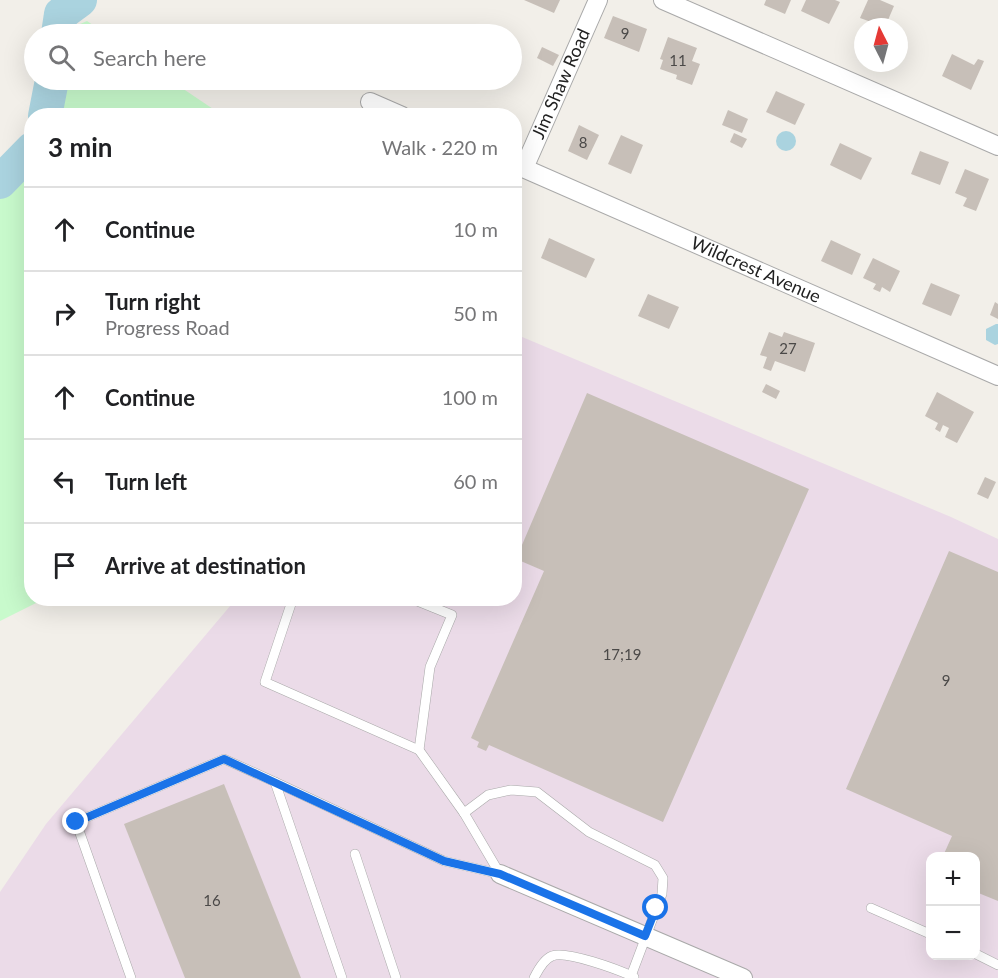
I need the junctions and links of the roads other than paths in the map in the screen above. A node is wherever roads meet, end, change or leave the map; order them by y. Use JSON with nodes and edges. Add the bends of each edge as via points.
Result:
{"nodes":[{"id":1,"x":598,"y":0,"type":"edge"},
{"id":2,"x":663,"y":0,"type":"edge"},
{"id":3,"x":369,"y":102,"type":"dead end"},
{"id":4,"x":383,"y":108,"type":"edge"},
{"id":5,"x":998,"y":146,"type":"edge"},
{"id":6,"x":522,"y":160,"type":"edge"},
{"id":7,"x":522,"y":167,"type":"edge"},
{"id":8,"x":998,"y":376,"type":"edge"},
{"id":9,"x":290,"y":606,"type":"edge"},
{"id":10,"x":430,"y":606,"type":"edge"},
{"id":11,"x":419,"y":750,"type":"junction"},
{"id":12,"x":275,"y":782,"type":"junction"},
{"id":13,"x":464,"y":813,"type":"junction"},
{"id":14,"x":355,"y":854,"type":"dead end"},
{"id":15,"x":500,"y":874,"type":"junction"},
{"id":16,"x":871,"y":908,"type":"dead end"},
{"id":17,"x":926,"y":932,"type":"edge"},
{"id":18,"x":645,"y":936,"type":"junction"},
{"id":19,"x":980,"y":956,"type":"edge"},
{"id":20,"x":998,"y":964,"type":"edge"},
{"id":21,"x":633,"y":977,"type":"edge"},
{"id":22,"x":130,"y":978,"type":"edge"},
{"id":23,"x":342,"y":978,"type":"edge"},
{"id":24,"x":396,"y":978,"type":"edge"},
{"id":25,"x":534,"y":978,"type":"edge"},
{"id":26,"x":743,"y":978,"type":"edge"}],
"edges":[{"from":1,"to":6,"type":"street","name":"Jim Shaw Road"},
{"from":2,"to":5,"type":"street"},
{"from":3,"to":4,"type":"street"},
{"from":7,"to":8,"type":"street","name":"Wildcrest Avenue"},
{"from":9,"to":11,"type":"lane","via":[[265,682]]},
{"from":10,"to":11,"type":"lane","via":[[452,615],[430,667]]},
{"from":11,"to":13,"type":"lane"},
{"from":12,"to":15,"type":"lane","via":[[444,861]]},
{"from":12,"to":22,"type":"lane","via":[[224,759],[76,822]]},
{"from":12,"to":23,"type":"lane"},
{"from":13,"to":15,"type":"lane"},
{"from":13,"to":18,"type":"lane","via":[[488,795],[511,790],[537,792],[589,832],[655,865],[663,878],[662,894]]},
{"from":14,"to":24,"type":"lane"},
{"from":15,"to":18,"type":"street"},
{"from":16,"to":17,"type":"lane"},
{"from":18,"to":21,"type":"lane"},
{"from":18,"to":26,"type":"street"},
{"from":19,"to":20,"type":"lane"},
{"from":21,"to":25,"type":"lane","via":[[567,955],[552,956]]}]}
